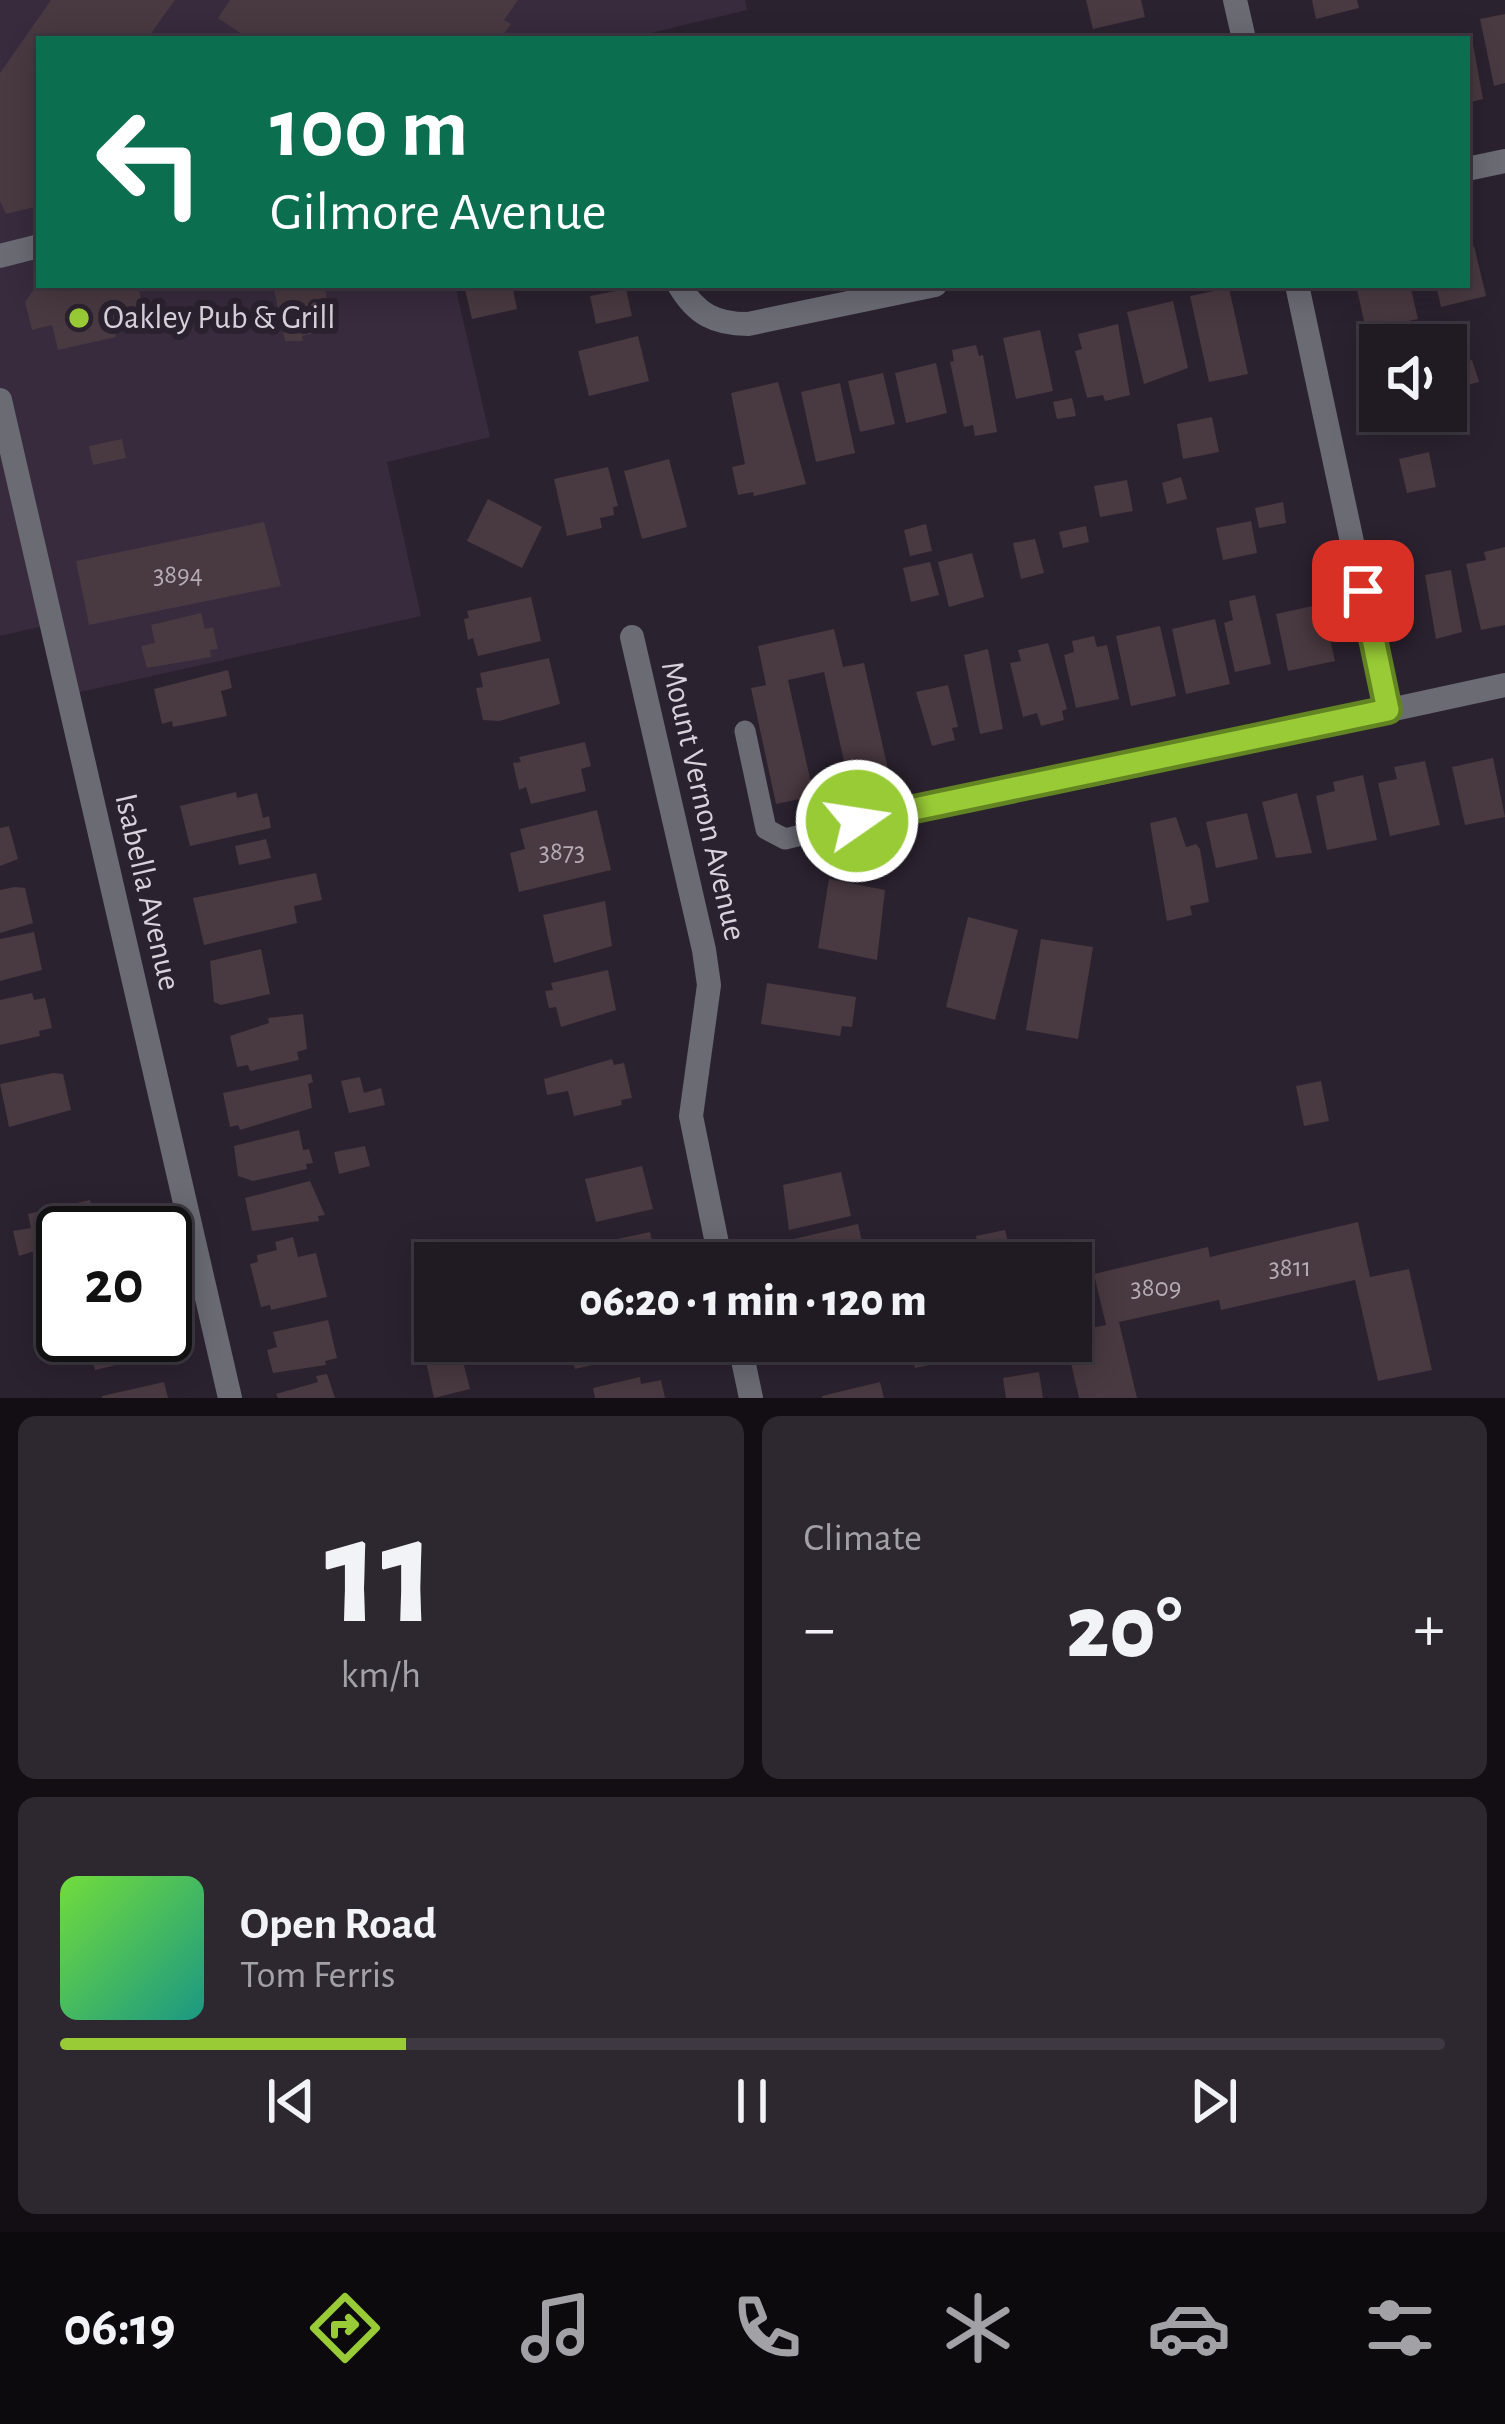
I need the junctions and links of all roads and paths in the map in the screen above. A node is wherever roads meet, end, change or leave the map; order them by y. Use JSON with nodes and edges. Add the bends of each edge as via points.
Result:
{"nodes":[{"id":1,"x":1235,"y":0,"type":"edge"},
{"id":2,"x":1243,"y":36,"type":"edge"},
{"id":3,"x":1505,"y":161,"type":"edge"},
{"id":4,"x":1470,"y":168,"type":"edge"},
{"id":5,"x":36,"y":247,"type":"edge"},
{"id":6,"x":0,"y":256,"type":"edge"},
{"id":7,"x":682,"y":288,"type":"edge"},
{"id":8,"x":921,"y":288,"type":"edge"},
{"id":9,"x":1298,"y":288,"type":"edge"},
{"id":10,"x":0,"y":400,"type":"edge"},
{"id":11,"x":632,"y":638,"type":"dead end"},
{"id":12,"x":1505,"y":685,"type":"edge"},
{"id":13,"x":1388,"y":710,"type":"junction"},
{"id":14,"x":745,"y":731,"type":"dead end"},
{"id":15,"x":893,"y":812,"type":"joint"},
{"id":16,"x":718,"y":1242,"type":"edge"},
{"id":17,"x":743,"y":1362,"type":"edge"},
{"id":18,"x":230,"y":1398,"type":"edge"},
{"id":19,"x":751,"y":1398,"type":"edge"}],
"edges":[{"from":1,"to":2,"type":"street"},
{"from":3,"to":4,"type":"street"},
{"from":5,"to":6,"type":"street"},
{"from":7,"to":8,"type":"street","via":[[706,316],[726,324]]},
{"from":9,"to":13,"type":"street"},
{"from":10,"to":18,"type":"street","name":"Isabella Avenue"},
{"from":11,"to":16,"type":"street","name":"Mount Vernon Avenue","via":[[709,985],[691,1116]]},
{"from":12,"to":13,"type":"street"},
{"from":13,"to":15,"type":"street"},
{"from":14,"to":15,"type":"lane","via":[[774,836]]},
{"from":17,"to":19,"type":"street"}]}
